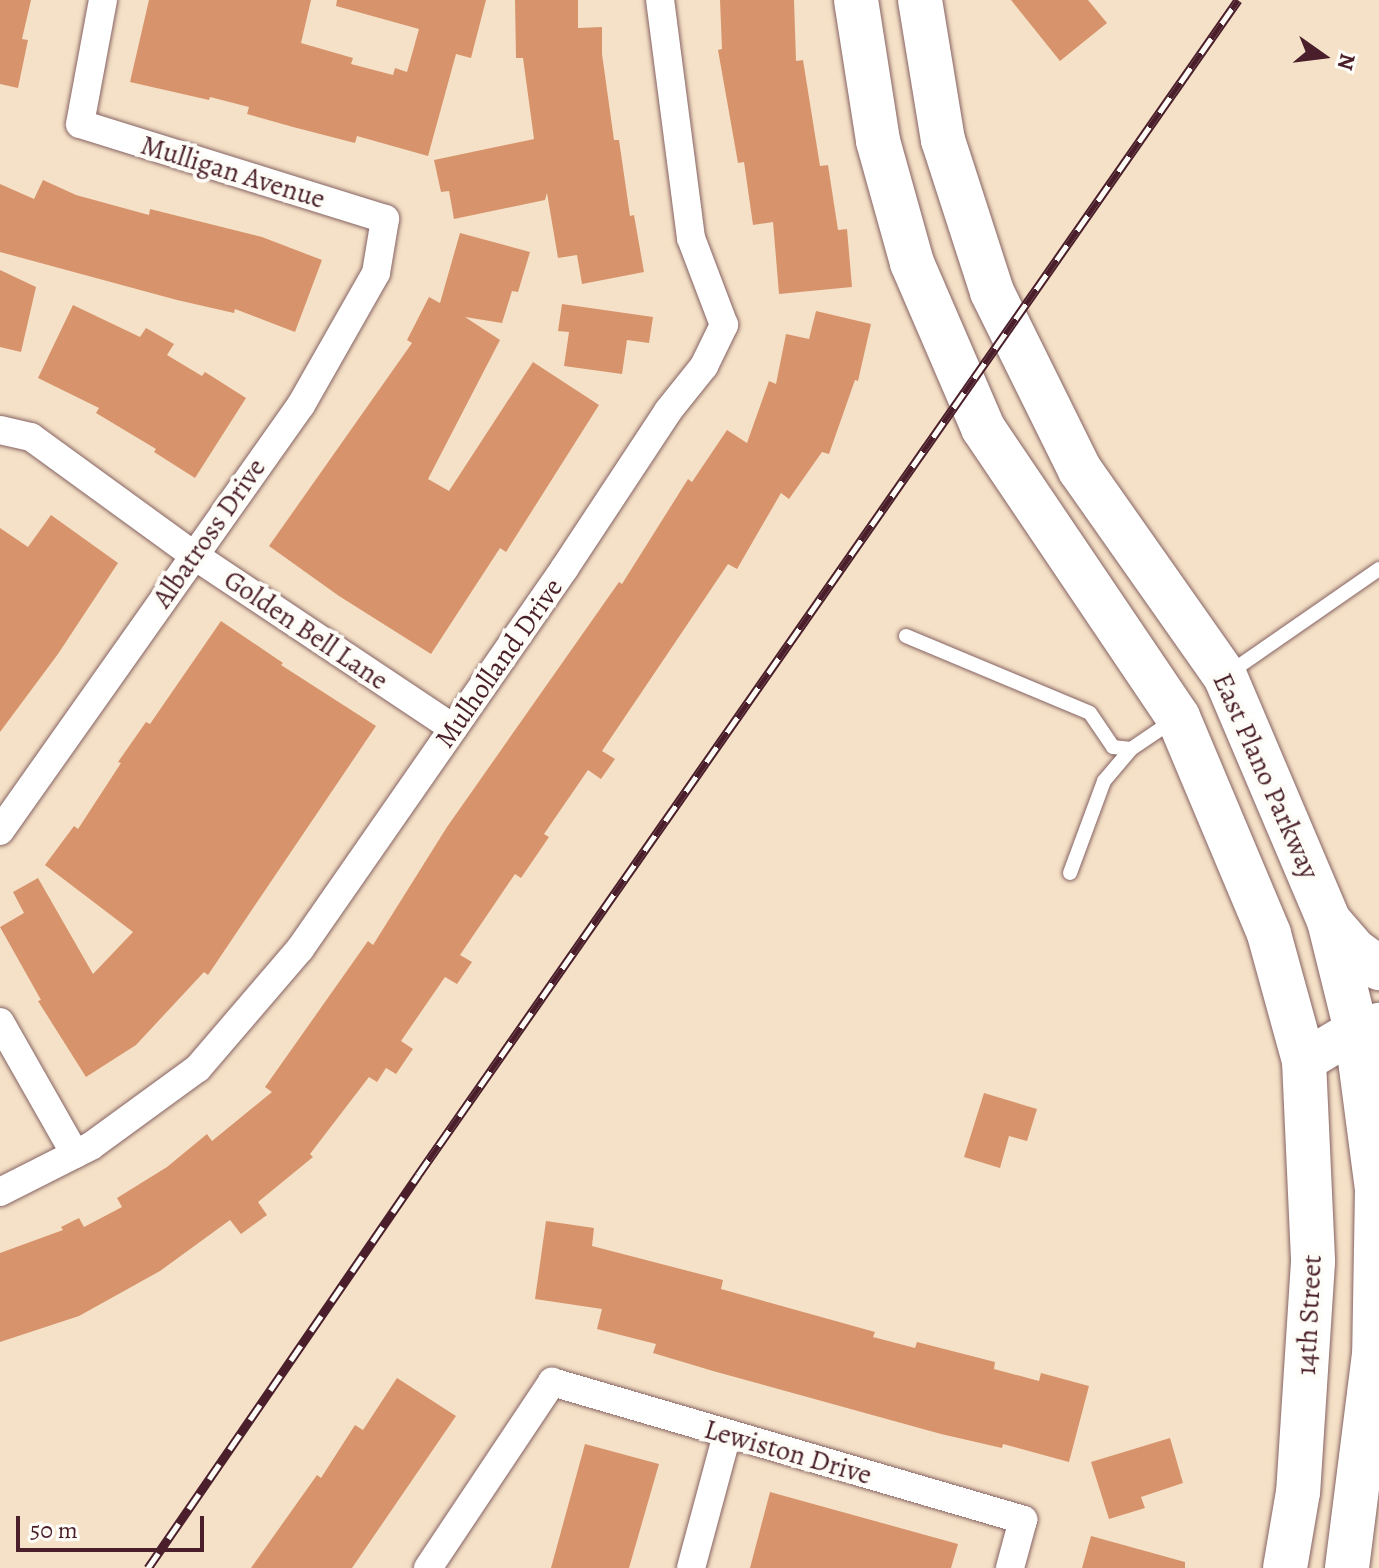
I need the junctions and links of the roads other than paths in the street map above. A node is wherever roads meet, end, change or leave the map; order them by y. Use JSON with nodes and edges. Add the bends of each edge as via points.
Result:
{"nodes":[{"id":1,"x":103,"y":0,"type":"edge"},
{"id":2,"x":660,"y":0,"type":"edge"},
{"id":3,"x":856,"y":0,"type":"edge"},
{"id":4,"x":920,"y":0,"type":"edge"},
{"id":5,"x":385,"y":219,"type":"joint"},
{"id":6,"x":0,"y":430,"type":"edge"},
{"id":7,"x":192,"y":554,"type":"junction"},
{"id":8,"x":1379,"y":569,"type":"edge"},
{"id":9,"x":906,"y":636,"type":"dead end"},
{"id":10,"x":1225,"y":676,"type":"junction"},
{"id":11,"x":1178,"y":717,"type":"junction"},
{"id":12,"x":453,"y":728,"type":"junction"},
{"id":13,"x":1131,"y":749,"type":"junction"},
{"id":14,"x":0,"y":831,"type":"edge"},
{"id":15,"x":1070,"y":873,"type":"dead end"},
{"id":16,"x":1329,"y":921,"type":"junction"},
{"id":17,"x":1379,"y":968,"type":"edge"},
{"id":18,"x":0,"y":1022,"type":"edge"},
{"id":19,"x":1369,"y":1048,"type":"edge"},
{"id":20,"x":1304,"y":1061,"type":"junction"},
{"id":21,"x":75,"y":1154,"type":"junction"},
{"id":22,"x":0,"y":1192,"type":"edge"},
{"id":23,"x":727,"y":1435,"type":"junction"},
{"id":24,"x":1379,"y":1531,"type":"edge"},
{"id":25,"x":428,"y":1568,"type":"edge"},
{"id":26,"x":691,"y":1568,"type":"edge"},
{"id":27,"x":1010,"y":1568,"type":"edge"},
{"id":28,"x":1285,"y":1568,"type":"edge"},
{"id":29,"x":1347,"y":1568,"type":"edge"},
{"id":30,"x":1364,"y":1568,"type":"edge"}],
"edges":[{"from":1,"to":5,"type":"street","name":"Mulligan Avenue","via":[[80,124]]},
{"from":2,"to":12,"type":"street","name":"Mulholland Drive","via":[[691,238],[724,325],[704,366]]},
{"from":3,"to":11,"type":"main road","name":"East Plano Parkway","via":[[878,141],[912,263],[983,428]]},
{"from":4,"to":10,"type":"main road","name":"East Plano Parkway","via":[[943,140],[992,292],[1080,470]]},
{"from":5,"to":7,"type":"street","name":"Albatross Drive","via":[[376,273],[301,405]]},
{"from":6,"to":7,"type":"street","name":"Golden Bell Lane","via":[[31,437]]},
{"from":7,"to":12,"type":"street","name":"Golden Bell Lane"},
{"from":7,"to":14,"type":"street","name":"Albatross Drive"},
{"from":8,"to":10,"type":"lane"},
{"from":9,"to":13,"type":"lane","via":[[1090,713],[1113,747]]},
{"from":10,"to":11,"type":"main road"},
{"from":10,"to":16,"type":"main road","name":"East Plano Parkway"},
{"from":11,"to":13,"type":"lane"},
{"from":11,"to":20,"type":"main road","name":"East Plano Parkway","via":[[1269,934]]},
{"from":12,"to":21,"type":"street","name":"Mulholland Drive","via":[[300,949],[198,1068]]},
{"from":13,"to":15,"type":"lane","via":[[1104,781]]},
{"from":16,"to":17,"type":"main road","via":[[1354,950]]},
{"from":16,"to":19,"type":"main road","name":"East Plano Parkway"},
{"from":18,"to":21,"type":"street"},
{"from":19,"to":20,"type":"main road"},
{"from":19,"to":29,"type":"main road","name":"East Plano Parkway","via":[[1378,1272],[1374,1354]]},
{"from":20,"to":28,"type":"main road","name":"14th Street","via":[[1313,1262],[1298,1492]]},
{"from":21,"to":22,"type":"street","name":"Mulholland Drive"},
{"from":23,"to":25,"type":"street","name":"Lewiston Drive","via":[[552,1382]]},
{"from":23,"to":26,"type":"street"},
{"from":23,"to":27,"type":"street","name":"Lewiston Drive","via":[[1023,1520]]},
{"from":24,"to":30,"type":"main road"}]}
